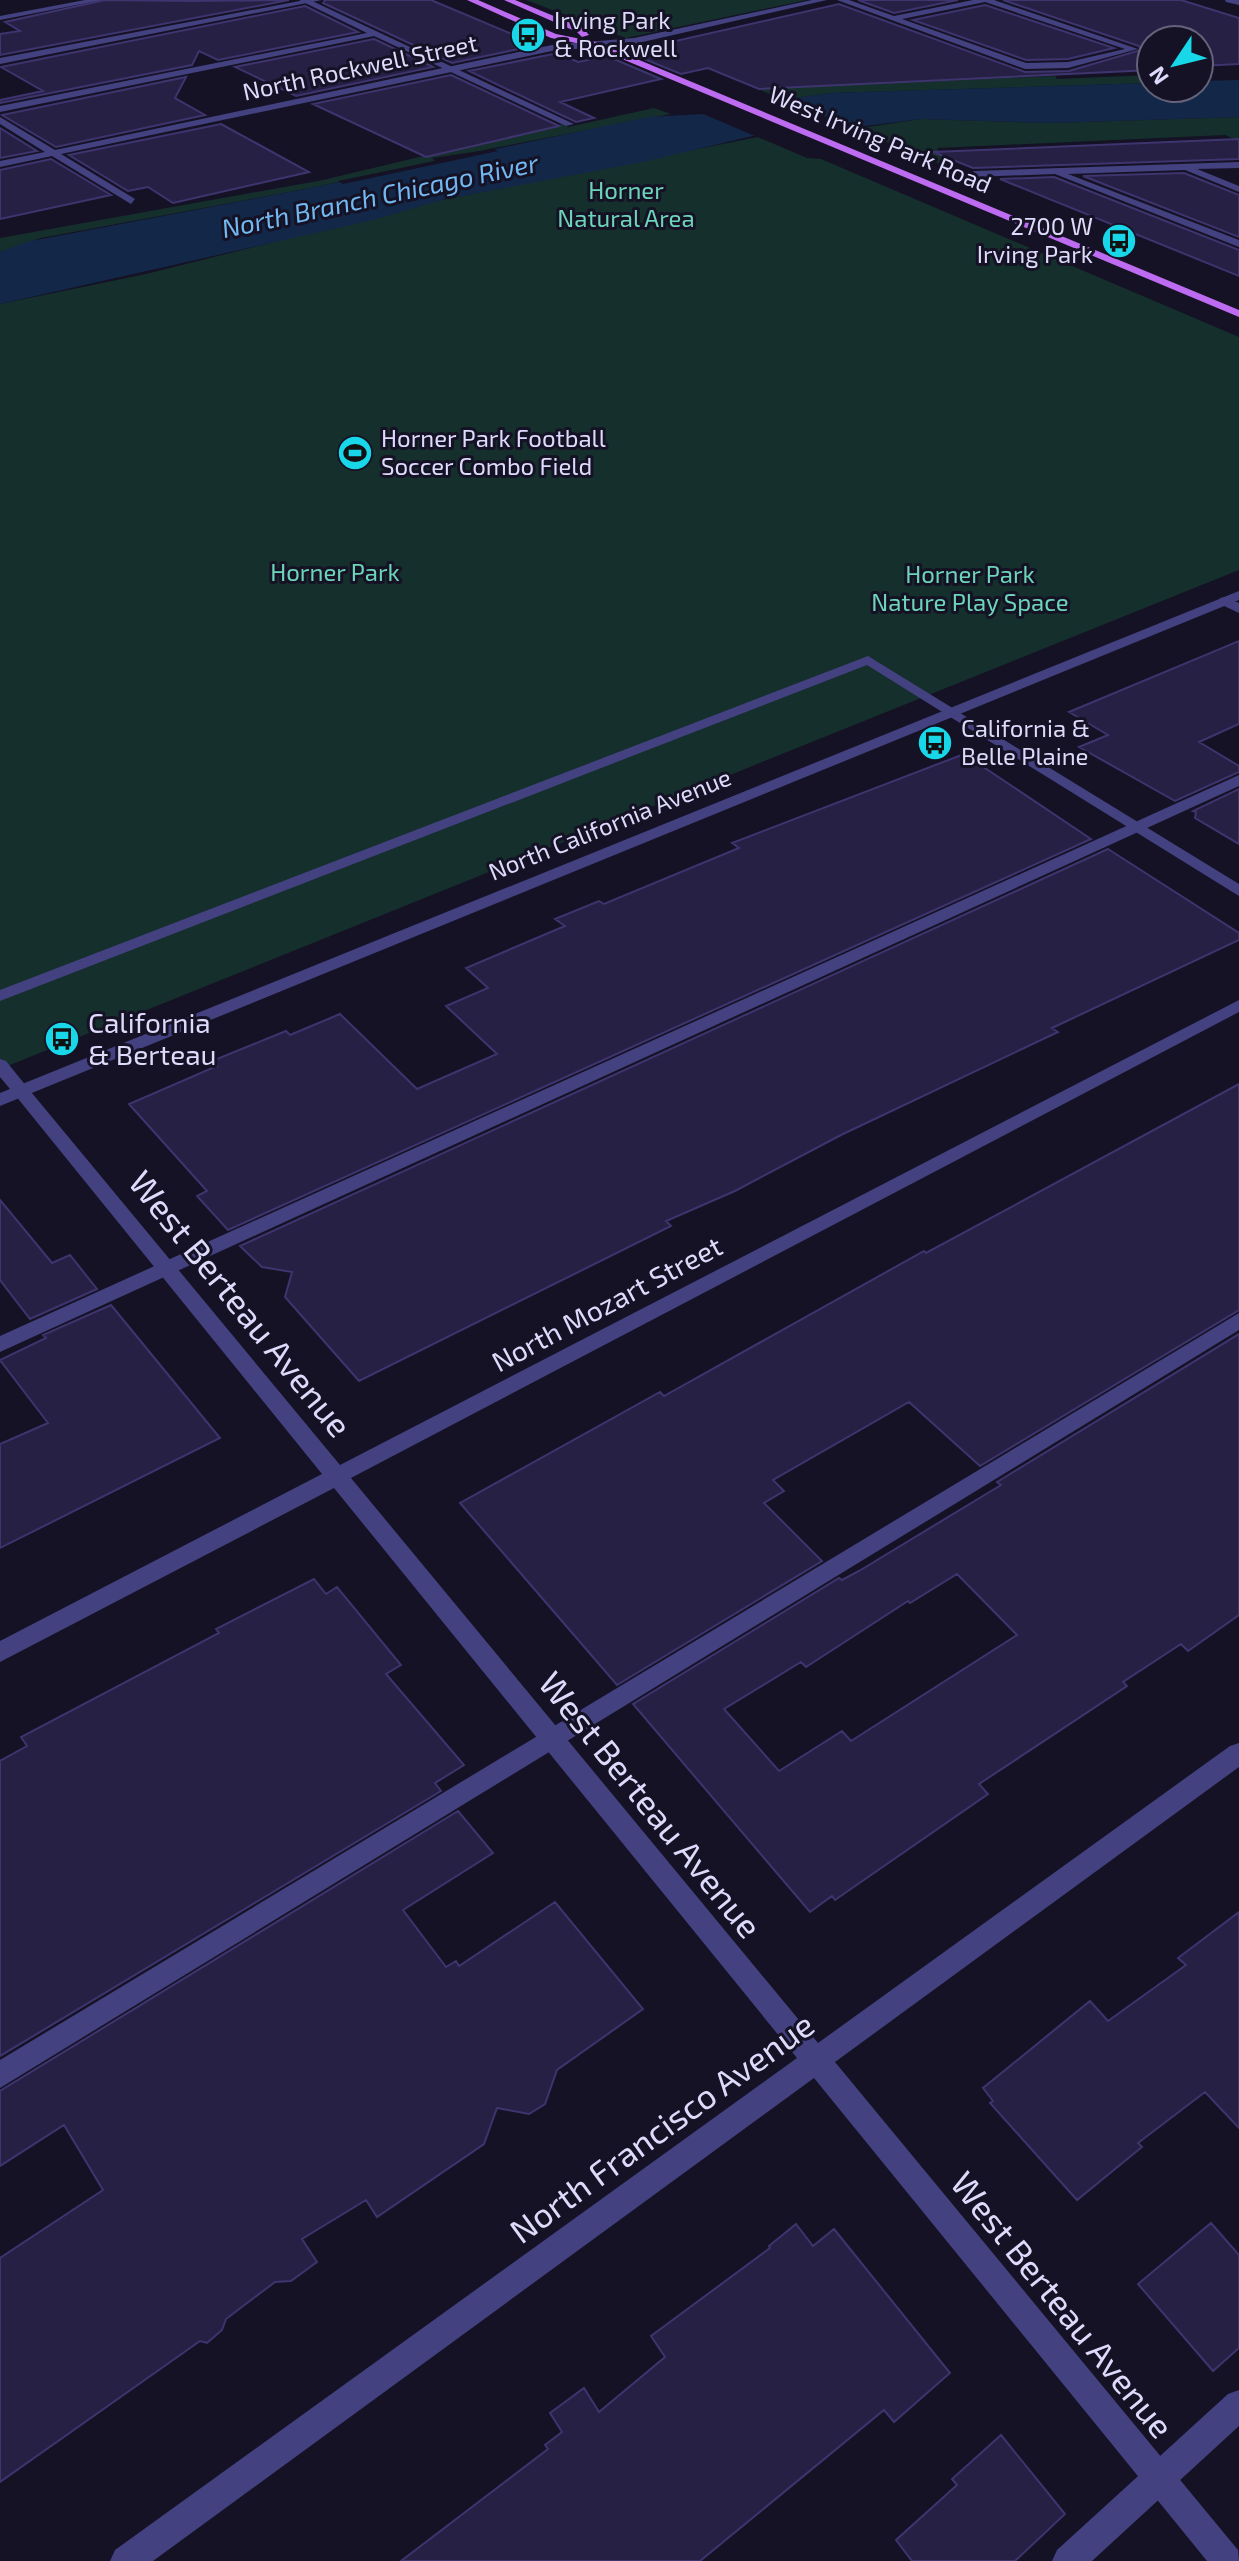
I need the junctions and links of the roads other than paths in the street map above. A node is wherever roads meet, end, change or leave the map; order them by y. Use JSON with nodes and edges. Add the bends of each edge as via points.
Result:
{"nodes":[{"id":1,"x":98,"y":0,"type":"edge"},
{"id":2,"x":318,"y":0,"type":"edge"},
{"id":3,"x":471,"y":0,"type":"edge"},
{"id":4,"x":508,"y":0,"type":"edge"},
{"id":5,"x":823,"y":0,"type":"edge"},
{"id":6,"x":841,"y":0,"type":"edge"},
{"id":7,"x":986,"y":0,"type":"edge"},
{"id":8,"x":1229,"y":0,"type":"edge"},
{"id":9,"x":305,"y":1,"type":"edge"},
{"id":10,"x":1239,"y":3,"type":"edge"},
{"id":11,"x":0,"y":18,"type":"edge"},
{"id":12,"x":892,"y":18,"type":"junction"},
{"id":13,"x":374,"y":34,"type":"junction"},
{"id":14,"x":593,"y":44,"type":"junction"},
{"id":15,"x":0,"y":61,"type":"edge"},
{"id":16,"x":450,"y":69,"type":"junction"},
{"id":17,"x":0,"y":109,"type":"edge"},
{"id":18,"x":0,"y":120,"type":"edge"},
{"id":19,"x":569,"y":124,"type":"dead end"},
{"id":20,"x":53,"y":153,"type":"junction"},
{"id":21,"x":0,"y":164,"type":"edge"},
{"id":22,"x":1239,"y":165,"type":"edge"},
{"id":23,"x":1180,"y":167,"type":"junction"},
{"id":24,"x":1053,"y":171,"type":"junction"},
{"id":25,"x":974,"y":174,"type":"dead end"},
{"id":26,"x":1239,"y":189,"type":"edge"},
{"id":27,"x":131,"y":201,"type":"dead end"},
{"id":28,"x":1239,"y":244,"type":"edge"},
{"id":29,"x":1239,"y":314,"type":"edge"},
{"id":30,"x":1234,"y":602,"type":"edge"},
{"id":31,"x":952,"y":712,"type":"junction"},
{"id":32,"x":1239,"y":780,"type":"edge"},
{"id":33,"x":1136,"y":826,"type":"junction"},
{"id":34,"x":1239,"y":891,"type":"edge"},
{"id":35,"x":0,"y":996,"type":"edge"},
{"id":36,"x":1239,"y":1005,"type":"edge"},
{"id":37,"x":0,"y":1065,"type":"edge"},
{"id":38,"x":11,"y":1096,"type":"edge"},
{"id":39,"x":167,"y":1269,"type":"junction"},
{"id":40,"x":1239,"y":1320,"type":"edge"},
{"id":41,"x":0,"y":1345,"type":"edge"},
{"id":42,"x":337,"y":1476,"type":"junction"},
{"id":43,"x":0,"y":1652,"type":"edge"},
{"id":44,"x":552,"y":1738,"type":"junction"},
{"id":45,"x":1239,"y":1753,"type":"edge"},
{"id":46,"x":816,"y":2060,"type":"junction"},
{"id":47,"x":0,"y":2075,"type":"edge"},
{"id":48,"x":1239,"y":2405,"type":"edge"},
{"id":49,"x":1159,"y":2478,"type":"junction"},
{"id":50,"x":126,"y":2561,"type":"edge"},
{"id":51,"x":1068,"y":2561,"type":"edge"},
{"id":52,"x":1227,"y":2561,"type":"edge"}],
"edges":[{"from":1,"to":11,"type":"street"},
{"from":2,"to":9,"type":"street"},
{"from":3,"to":14,"type":"main road","name":"West Irving Park Road","via":[[554,36]]},
{"from":4,"to":14,"type":"main road","name":"West Irving Park Road","via":[[580,30]]},
{"from":5,"to":14,"type":"street","name":"North Rockwell Street","via":[[634,41]]},
{"from":6,"to":12,"type":"street"},
{"from":7,"to":12,"type":"street"},
{"from":7,"to":12,"type":"street","via":[[1134,49],[1068,65],[1025,66]]},
{"from":8,"to":10,"type":"street"},
{"from":9,"to":13,"type":"street"},
{"from":9,"to":15,"type":"street"},
{"from":13,"to":16,"type":"street"},
{"from":13,"to":17,"type":"street"},
{"from":14,"to":16,"type":"street","name":"North Rockwell Street"},
{"from":14,"to":29,"type":"main road","name":"West Irving Park Road"},
{"from":16,"to":19,"type":"street"},
{"from":16,"to":20,"type":"street","name":"North Rockwell Street"},
{"from":18,"to":20,"type":"street"},
{"from":20,"to":21,"type":"street","name":"North Rockwell Street"},
{"from":20,"to":27,"type":"street"},
{"from":22,"to":23,"type":"street"},
{"from":23,"to":24,"type":"street"},
{"from":23,"to":26,"type":"street"},
{"from":24,"to":25,"type":"street"},
{"from":24,"to":28,"type":"street"},
{"from":30,"to":31,"type":"street","name":"North California Avenue"},
{"from":31,"to":33,"type":"street"},
{"from":31,"to":35,"type":"street","via":[[868,660]]},
{"from":31,"to":38,"type":"street","name":"North California Avenue"},
{"from":32,"to":33,"type":"street"},
{"from":33,"to":34,"type":"street"},
{"from":33,"to":39,"type":"street"},
{"from":36,"to":42,"type":"street","name":"North Mozart Street"},
{"from":37,"to":38,"type":"street","name":"West Berteau Avenue"},
{"from":38,"to":39,"type":"street","name":"West Berteau Avenue"},
{"from":39,"to":41,"type":"street"},
{"from":39,"to":42,"type":"street","name":"West Berteau Avenue"},
{"from":40,"to":44,"type":"street"},
{"from":42,"to":43,"type":"street","name":"North Mozart Street"},
{"from":42,"to":44,"type":"street","name":"West Berteau Avenue"},
{"from":44,"to":46,"type":"street","name":"West Berteau Avenue"},
{"from":44,"to":47,"type":"street"},
{"from":45,"to":46,"type":"street","name":"North Francisco Avenue"},
{"from":46,"to":49,"type":"street","name":"West Berteau Avenue"},
{"from":46,"to":50,"type":"street","name":"North Francisco Avenue"},
{"from":48,"to":49,"type":"street"},
{"from":49,"to":51,"type":"street"},
{"from":49,"to":52,"type":"street","name":"West Berteau Avenue"}]}
